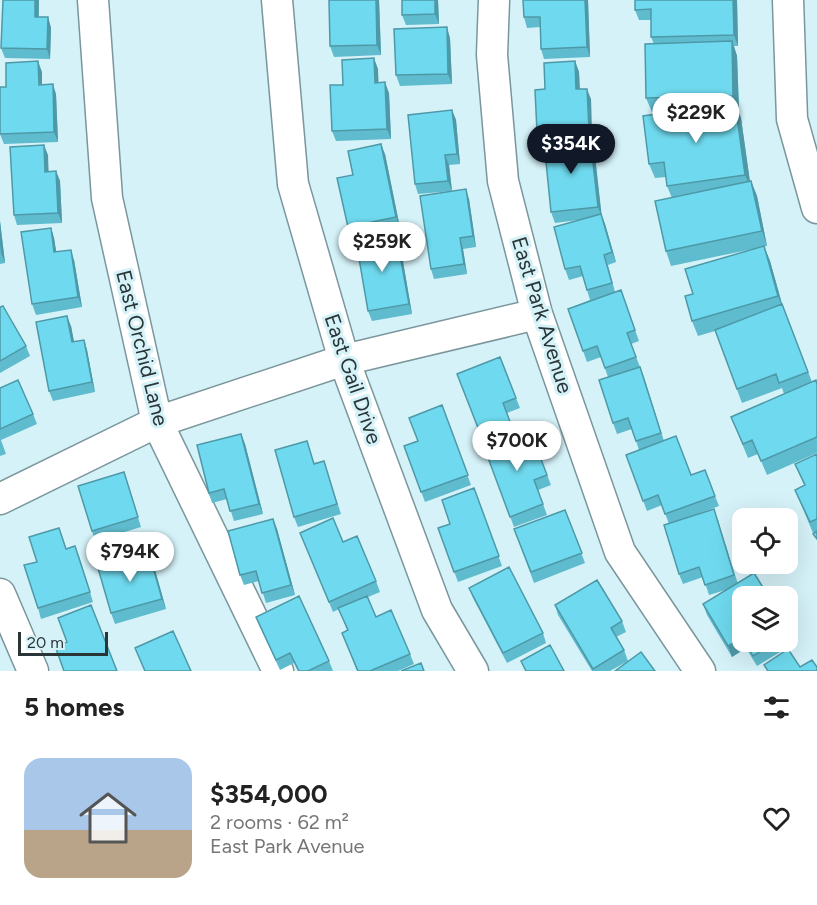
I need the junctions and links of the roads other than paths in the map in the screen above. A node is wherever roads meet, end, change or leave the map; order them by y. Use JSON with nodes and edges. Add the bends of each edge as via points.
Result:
{"nodes":[{"id":1,"x":93,"y":0,"type":"edge"},
{"id":2,"x":277,"y":0,"type":"edge"},
{"id":3,"x":494,"y":0,"type":"edge"},
{"id":4,"x":788,"y":0,"type":"edge"},
{"id":5,"x":817,"y":208,"type":"edge"},
{"id":6,"x":537,"y":314,"type":"junction"},
{"id":7,"x":344,"y":360,"type":"junction"},
{"id":8,"x":157,"y":422,"type":"junction"},
{"id":9,"x":0,"y":499,"type":"edge"},
{"id":10,"x":0,"y":594,"type":"edge"},
{"id":11,"x":33,"y":671,"type":"edge"},
{"id":12,"x":278,"y":671,"type":"edge"},
{"id":13,"x":473,"y":671,"type":"edge"},
{"id":14,"x":700,"y":671,"type":"edge"}],
"edges":[{"from":1,"to":8,"type":"street","name":"East Orchid Lane","via":[[107,198]]},
{"from":2,"to":7,"type":"street","name":"East Gail Drive","via":[[293,184]]},
{"from":3,"to":6,"type":"street","name":"East Park Avenue","via":[[492,55],[503,181]]},
{"from":4,"to":5,"type":"street","via":[[792,119]]},
{"from":6,"to":7,"type":"street"},
{"from":6,"to":14,"type":"street","name":"East Park Avenue","via":[[620,552]]},
{"from":7,"to":8,"type":"street"},
{"from":7,"to":13,"type":"street","name":"East Gail Drive","via":[[437,610]]},
{"from":8,"to":9,"type":"street"},
{"from":8,"to":12,"type":"street","name":"East Orchid Lane"},
{"from":10,"to":11,"type":"street"}]}
